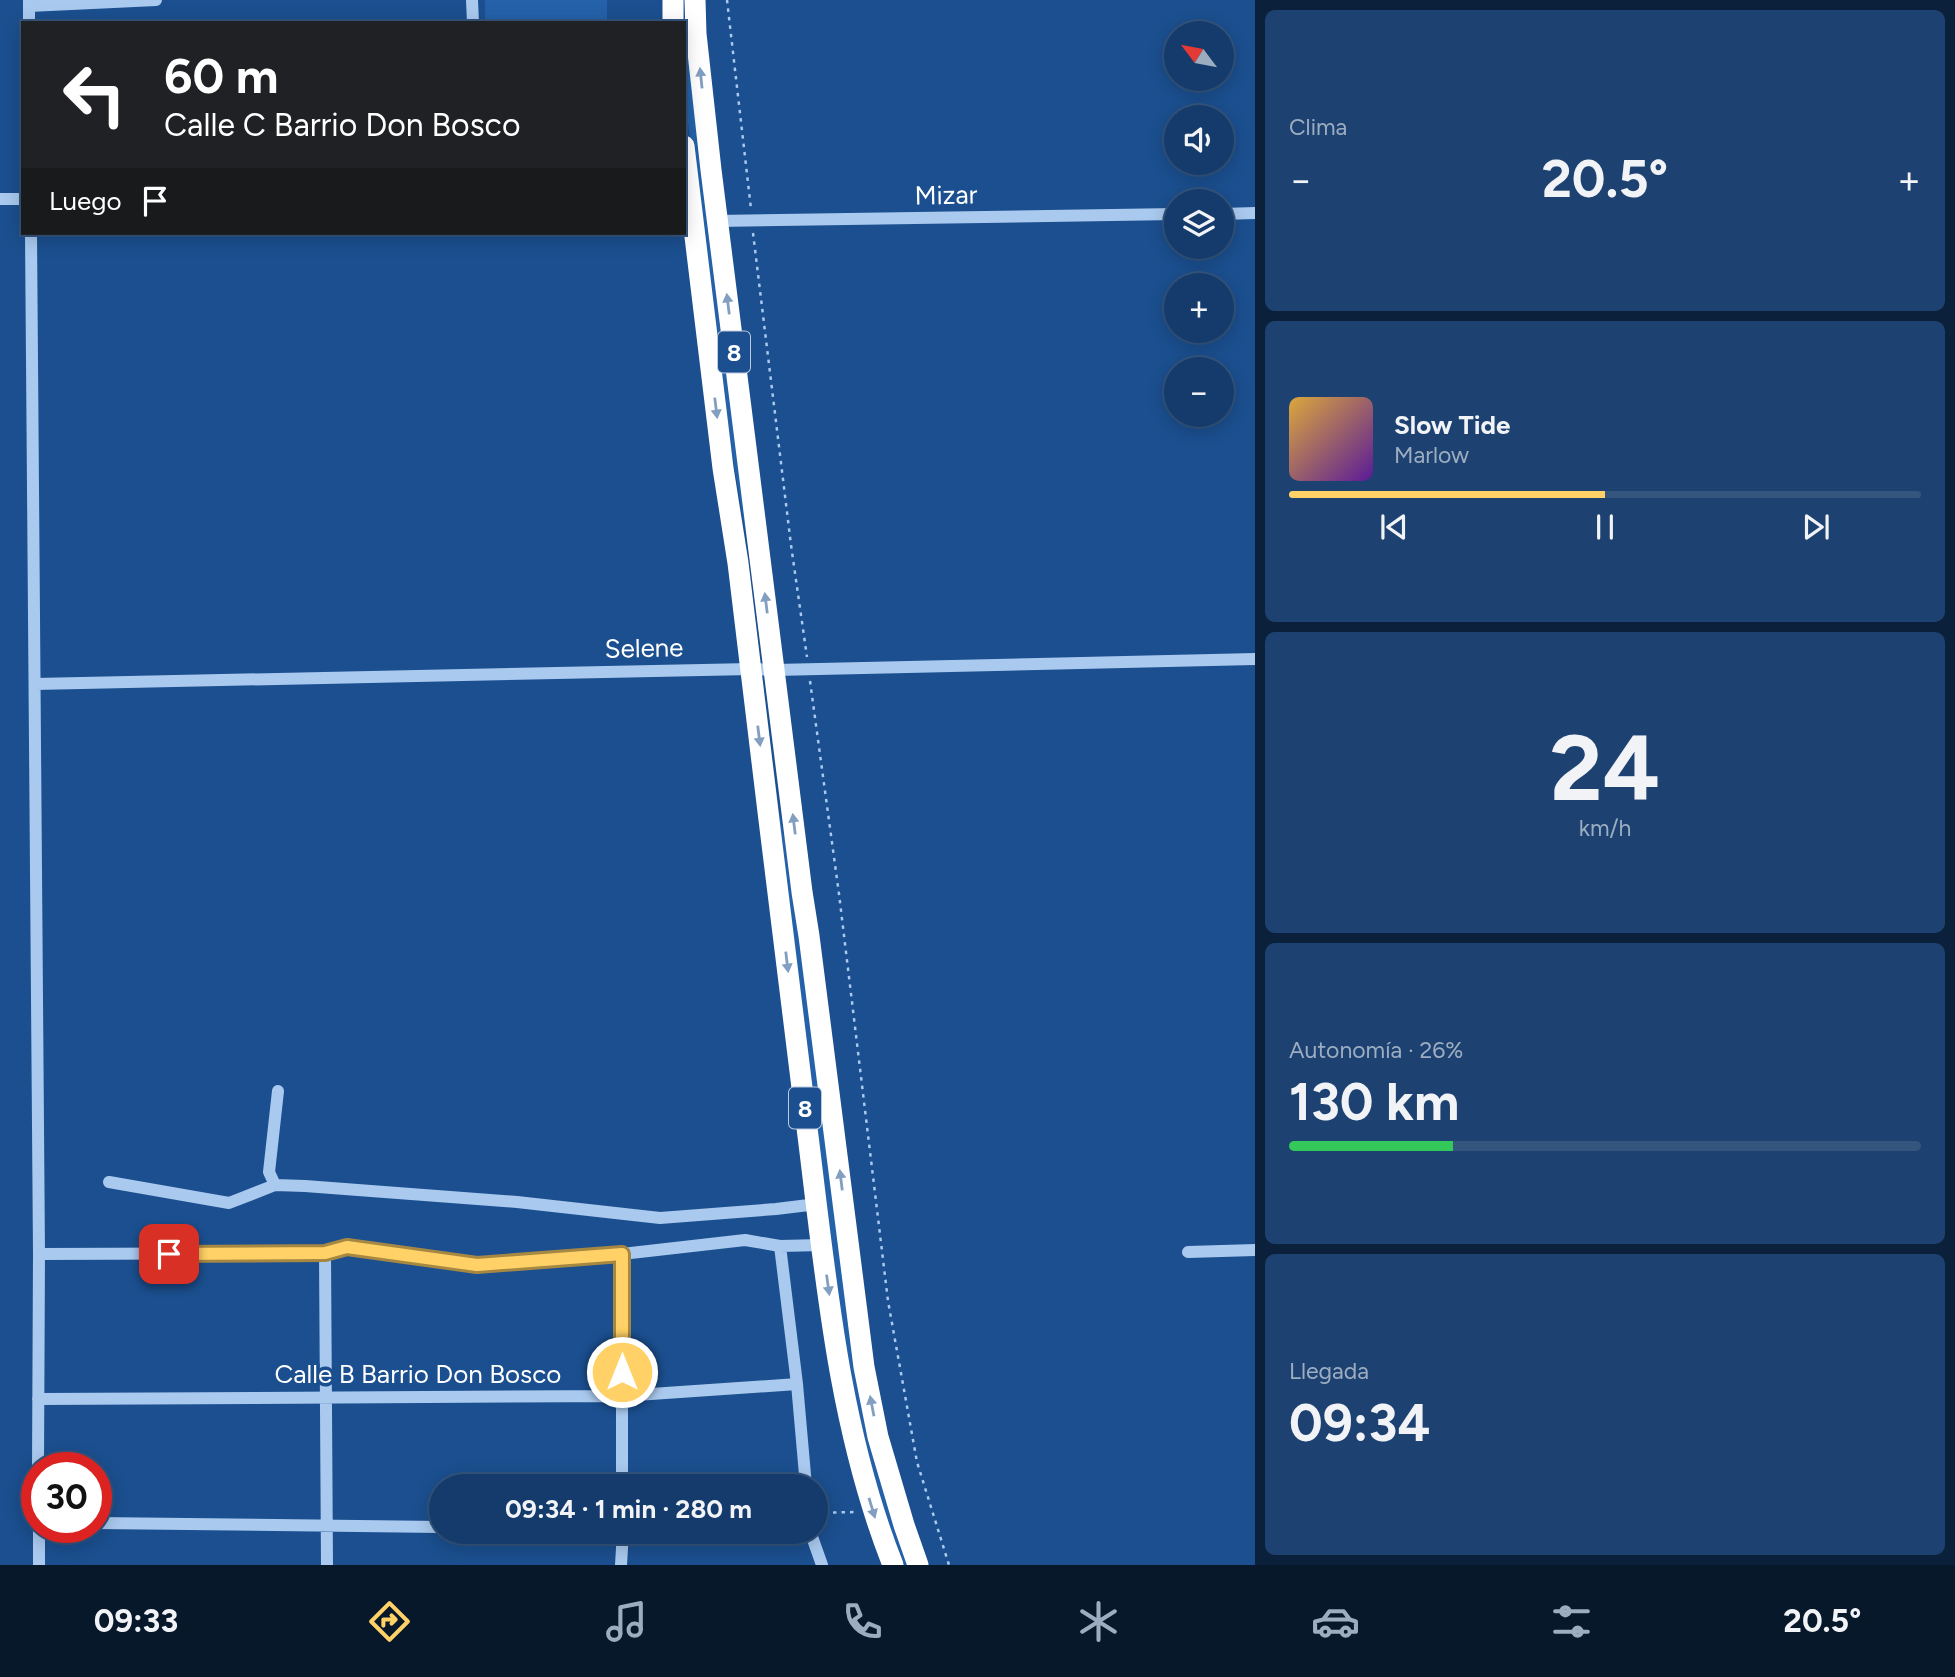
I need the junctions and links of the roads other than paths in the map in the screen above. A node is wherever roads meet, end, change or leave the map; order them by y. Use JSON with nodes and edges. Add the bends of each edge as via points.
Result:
{"nodes":[{"id":1,"x":156,"y":0,"type":"edge"},
{"id":2,"x":472,"y":0,"type":"edge"},
{"id":3,"x":673,"y":0,"type":"edge"},
{"id":4,"x":695,"y":0,"type":"edge"},
{"id":5,"x":29,"y":3,"type":"edge"},
{"id":6,"x":29,"y":21,"type":"edge"},
{"id":7,"x":473,"y":21,"type":"edge"},
{"id":8,"x":673,"y":21,"type":"edge"},
{"id":9,"x":686,"y":163,"type":"edge"},
{"id":10,"x":0,"y":199,"type":"edge"},
{"id":11,"x":21,"y":199,"type":"edge"},
{"id":12,"x":1255,"y":213,"type":"edge"},
{"id":13,"x":1164,"y":214,"type":"edge"},
{"id":14,"x":1234,"y":214,"type":"edge"},
{"id":15,"x":718,"y":221,"type":"junction"},
{"id":16,"x":31,"y":235,"type":"edge"},
{"id":17,"x":1255,"y":659,"type":"edge"},
{"id":18,"x":751,"y":669,"type":"junction"},
{"id":19,"x":775,"y":670,"type":"junction"},
{"id":20,"x":35,"y":684,"type":"junction"},
{"id":21,"x":278,"y":1091,"type":"dead end"},
{"id":22,"x":109,"y":1182,"type":"dead end"},
{"id":23,"x":275,"y":1185,"type":"junction"},
{"id":24,"x":817,"y":1204,"type":"junction"},
{"id":25,"x":822,"y":1245,"type":"junction"},
{"id":26,"x":780,"y":1246,"type":"junction"},
{"id":27,"x":1255,"y":1250,"type":"edge"},
{"id":28,"x":1188,"y":1252,"type":"dead end"},
{"id":29,"x":325,"y":1253,"type":"junction"},
{"id":30,"x":39,"y":1254,"type":"junction"},
{"id":31,"x":622,"y":1254,"type":"junction"},
{"id":32,"x":797,"y":1384,"type":"junction"},
{"id":33,"x":622,"y":1396,"type":"junction"},
{"id":34,"x":327,"y":1397,"type":"junction"},
{"id":35,"x":38,"y":1399,"type":"junction"},
{"id":36,"x":38,"y":1452,"type":"edge"},
{"id":37,"x":622,"y":1474,"type":"edge"},
{"id":38,"x":805,"y":1474,"type":"edge"},
{"id":39,"x":112,"y":1523,"type":"edge"},
{"id":40,"x":327,"y":1526,"type":"junction"},
{"id":41,"x":429,"y":1527,"type":"edge"},
{"id":42,"x":39,"y":1543,"type":"edge"},
{"id":43,"x":622,"y":1544,"type":"edge"},
{"id":44,"x":814,"y":1544,"type":"edge"},
{"id":45,"x":39,"y":1565,"type":"edge"},
{"id":46,"x":327,"y":1565,"type":"edge"},
{"id":47,"x":621,"y":1565,"type":"edge"},
{"id":48,"x":821,"y":1565,"type":"edge"},
{"id":49,"x":893,"y":1565,"type":"edge"},
{"id":50,"x":918,"y":1565,"type":"edge"}],
"edges":[{"from":1,"to":5,"type":"street"},
{"from":2,"to":7,"type":"street"},
{"from":3,"to":8,"type":"highway"},
{"from":15,"to":4,"type":"highway","number":"8","one_way":true},
{"from":5,"to":6,"type":"street"},
{"from":9,"to":18,"type":"highway","number":"8","one_way":true},
{"from":10,"to":11,"type":"street"},
{"from":12,"to":14,"type":"street"},
{"from":13,"to":15,"type":"street","name":"Mizar"},
{"from":19,"to":15,"type":"highway","number":"8","one_way":true},
{"from":16,"to":20,"type":"street"},
{"from":17,"to":19,"type":"street","name":"Selene"},
{"from":18,"to":19,"type":"street","name":"Selene"},
{"from":18,"to":20,"type":"street","name":"Selene"},
{"from":18,"to":24,"type":"highway","number":"8","one_way":true},
{"from":50,"to":19,"type":"highway","number":"8","one_way":true,"via":[[878,1437],[864,1367]]},
{"from":20,"to":30,"type":"street"},
{"from":21,"to":23,"type":"street","via":[[269,1172]]},
{"from":22,"to":23,"type":"street","via":[[229,1203]]},
{"from":23,"to":24,"type":"street","via":[[517,1202],[660,1218]]},
{"from":24,"to":25,"type":"highway","number":"8"},
{"from":25,"to":26,"type":"street"},
{"from":25,"to":49,"type":"highway","number":"8","one_way":true,"via":[[855,1447]]},
{"from":26,"to":31,"type":"street","via":[[746,1240]]},
{"from":26,"to":32,"type":"street"},
{"from":27,"to":28,"type":"street"},
{"from":29,"to":30,"type":"street"},
{"from":29,"to":31,"type":"street","via":[[347,1247],[477,1265]]},
{"from":29,"to":34,"type":"street"},
{"from":30,"to":35,"type":"street"},
{"from":31,"to":33,"type":"street"},
{"from":32,"to":33,"type":"street","name":"Calle B Barrio Don Bosco"},
{"from":32,"to":38,"type":"street"},
{"from":33,"to":34,"type":"street","name":"Calle B Barrio Don Bosco"},
{"from":33,"to":37,"type":"street"},
{"from":34,"to":35,"type":"street","name":"Calle B Barrio Don Bosco"},
{"from":34,"to":40,"type":"street"},
{"from":35,"to":36,"type":"street"},
{"from":39,"to":40,"type":"street"},
{"from":40,"to":41,"type":"street"},
{"from":40,"to":46,"type":"street"},
{"from":42,"to":45,"type":"street"},
{"from":43,"to":47,"type":"street"},
{"from":44,"to":48,"type":"street"}]}
